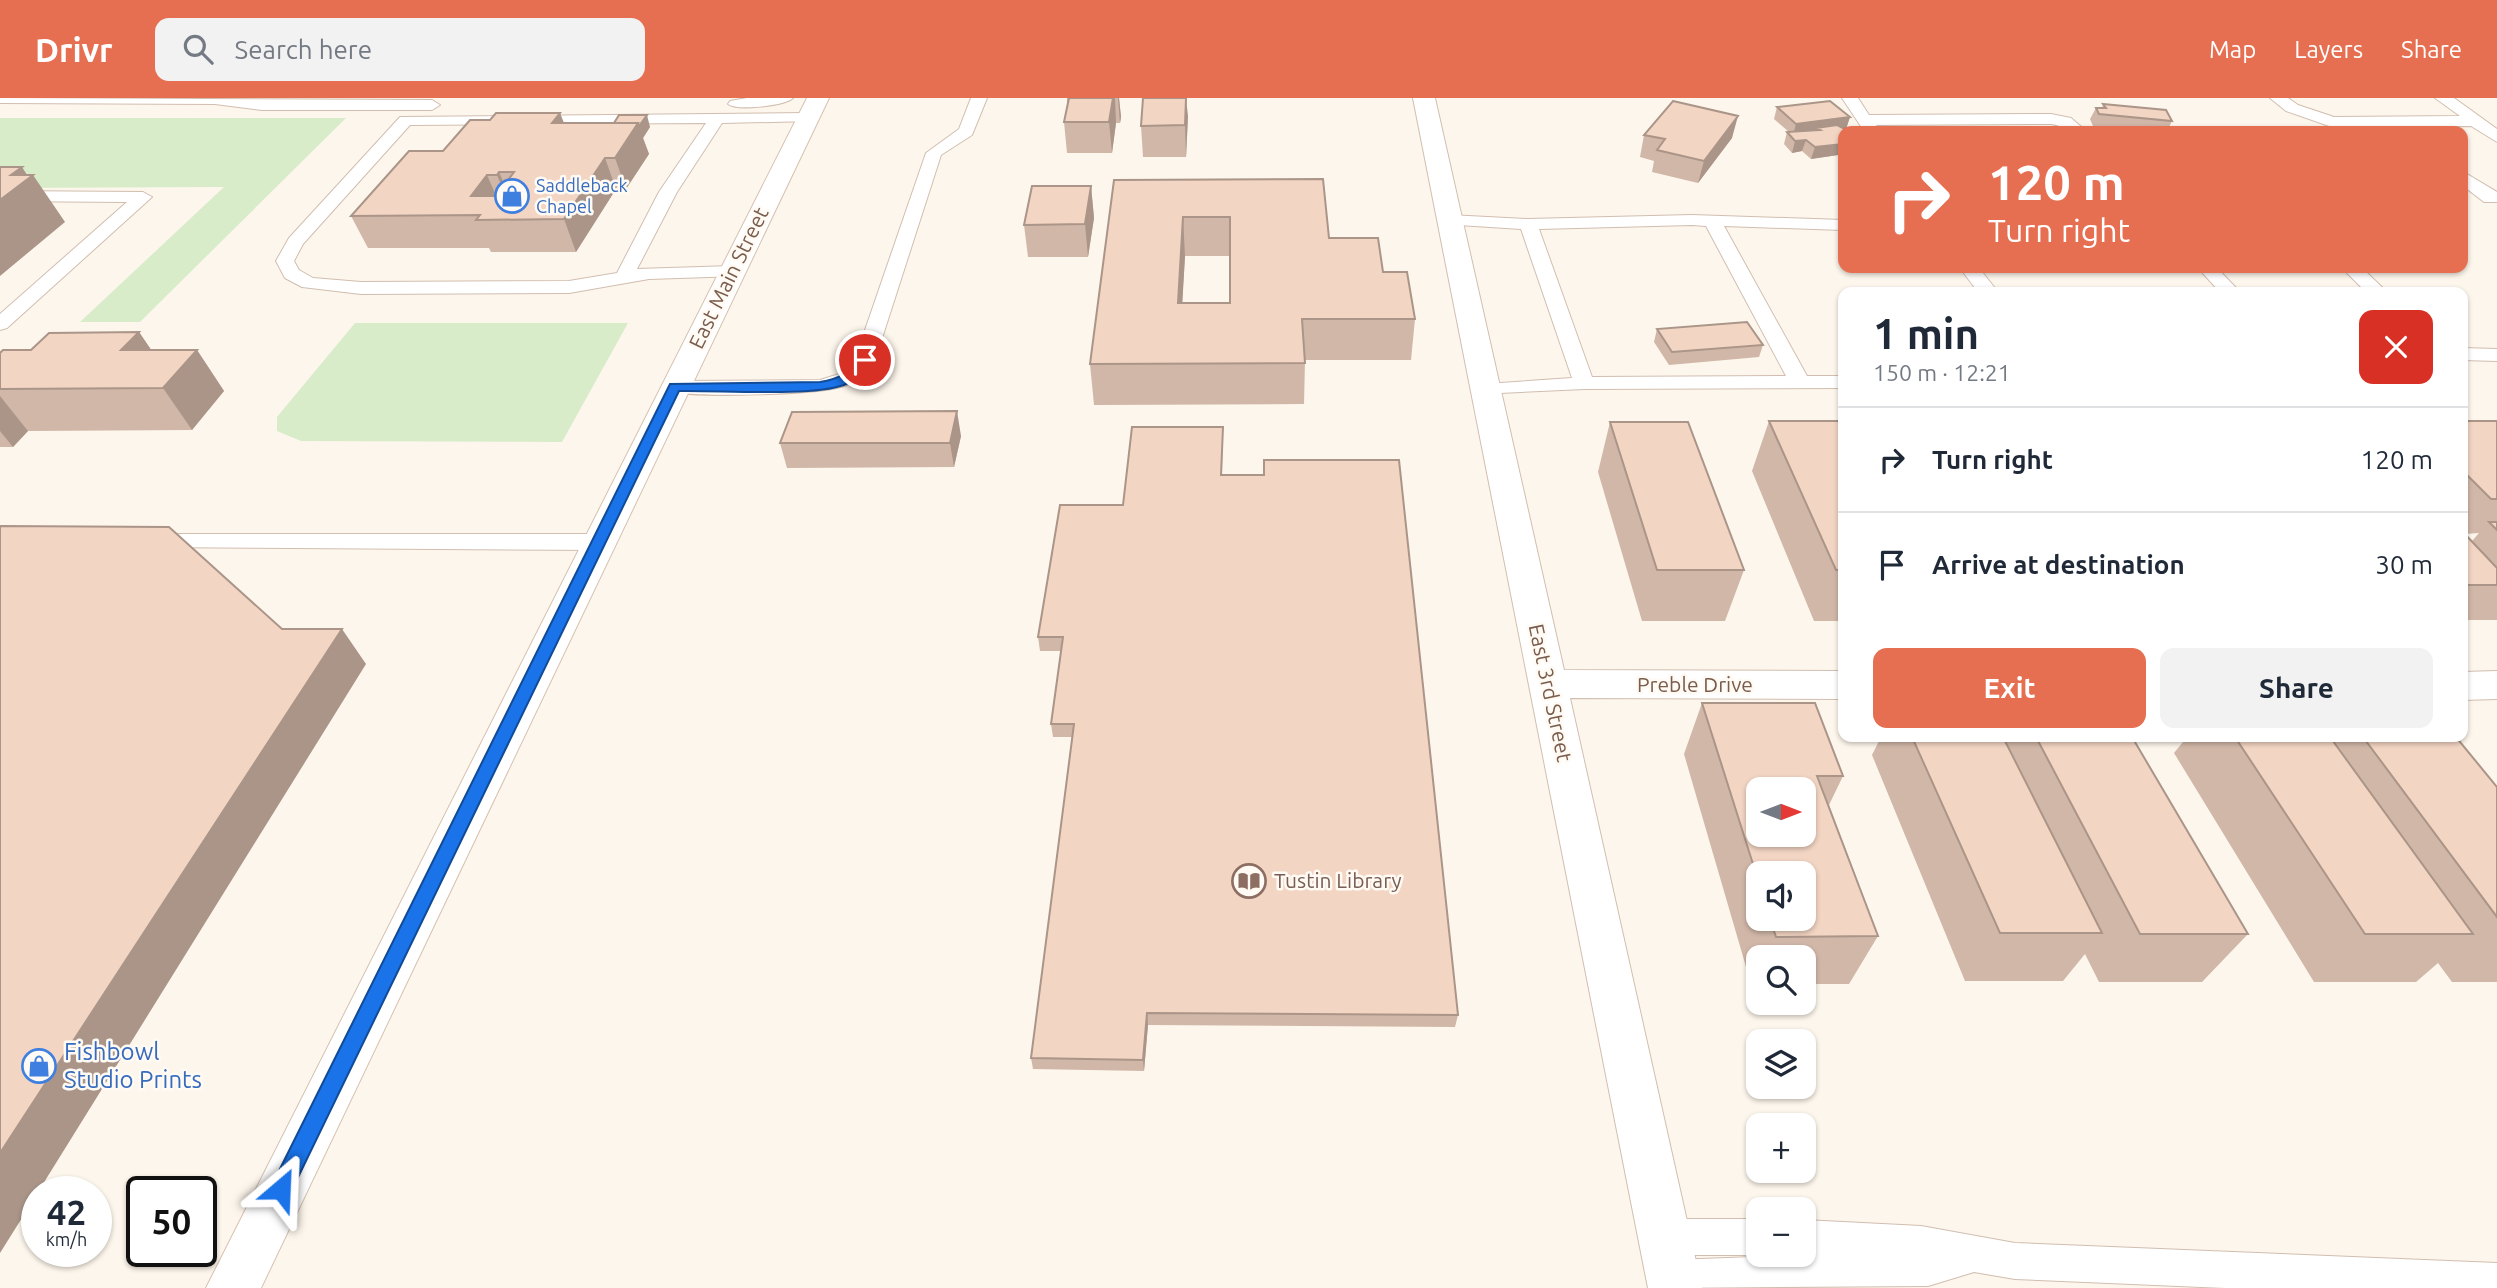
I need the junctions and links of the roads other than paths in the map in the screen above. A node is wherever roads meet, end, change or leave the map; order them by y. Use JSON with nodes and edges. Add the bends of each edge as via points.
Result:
{"nodes":[{"id":1,"x":0,"y":98,"type":"edge"},
{"id":2,"x":979,"y":98,"type":"edge"},
{"id":3,"x":1424,"y":98,"type":"edge"},
{"id":4,"x":1850,"y":98,"type":"edge"},
{"id":5,"x":2278,"y":98,"type":"edge"},
{"id":6,"x":2443,"y":98,"type":"edge"},
{"id":7,"x":804,"y":105,"type":"edge"},
{"id":8,"x":717,"y":119,"type":"junction"},
{"id":9,"x":2475,"y":121,"type":"junction"},
{"id":10,"x":2497,"y":121,"type":"edge"},
{"id":11,"x":1868,"y":126,"type":"edge"},
{"id":12,"x":2072,"y":126,"type":"edge"},
{"id":13,"x":2497,"y":137,"type":"edge"},
{"id":14,"x":2468,"y":180,"type":"edge"},
{"id":15,"x":0,"y":196,"type":"edge"},
{"id":16,"x":2495,"y":199,"type":"edge"},
{"id":17,"x":1449,"y":220,"type":"junction"},
{"id":18,"x":1712,"y":221,"type":"junction"},
{"id":19,"x":1528,"y":224,"type":"junction"},
{"id":20,"x":1838,"y":225,"type":"edge"},
{"id":21,"x":732,"y":272,"type":"junction"},
{"id":22,"x":1973,"y":273,"type":"edge"},
{"id":23,"x":2212,"y":273,"type":"edge"},
{"id":24,"x":2356,"y":273,"type":"edge"},
{"id":25,"x":624,"y":277,"type":"junction"},
{"id":26,"x":1984,"y":287,"type":"edge"},
{"id":27,"x":2225,"y":287,"type":"edge"},
{"id":28,"x":2372,"y":287,"type":"edge"},
{"id":29,"x":0,"y":324,"type":"edge"},
{"id":30,"x":2468,"y":354,"type":"edge"},
{"id":31,"x":2497,"y":355,"type":"edge"},
{"id":32,"x":1800,"y":382,"type":"junction"},
{"id":33,"x":1838,"y":382,"type":"edge"},
{"id":34,"x":1584,"y":383,"type":"junction"},
{"id":35,"x":675,"y":387,"type":"junction"},
{"id":36,"x":1486,"y":390,"type":"junction"},
{"id":37,"x":124,"y":542,"type":"edge"},
{"id":38,"x":598,"y":542,"type":"junction"},
{"id":39,"x":1548,"y":684,"type":"junction"},
{"id":40,"x":1838,"y":685,"type":"edge"},
{"id":41,"x":2497,"y":685,"type":"edge"},
{"id":42,"x":2468,"y":686,"type":"edge"},
{"id":43,"x":1664,"y":1237,"type":"junction"},
{"id":44,"x":1746,"y":1237,"type":"edge"},
{"id":45,"x":1816,"y":1239,"type":"edge"},
{"id":46,"x":1975,"y":1253,"type":"junction"},
{"id":47,"x":2497,"y":1281,"type":"edge"},
{"id":48,"x":1674,"y":1283,"type":"edge"},
{"id":49,"x":233,"y":1288,"type":"edge"}],
"edges":[{"from":1,"to":7,"type":"lane","via":[[215,99],[288,105]]},
{"from":2,"to":35,"type":"lane","via":[[966,132],[934,153],[865,360],[856,373],[820,386]]},
{"from":3,"to":17,"type":"street","name":"East 3rd Street"},
{"from":4,"to":11,"type":"lane"},
{"from":5,"to":9,"type":"lane","via":[[2332,122]]},
{"from":6,"to":9,"type":"lane"},
{"from":7,"to":8,"type":"lane"},
{"from":7,"to":21,"type":"street","name":"East Main Street"},
{"from":8,"to":25,"type":"lane","via":[[668,192]]},
{"from":8,"to":25,"type":"lane","via":[[407,120],[295,242],[285,261],[286,268],[299,279],[336,288],[561,287]]},
{"from":9,"to":10,"type":"lane"},
{"from":9,"to":13,"type":"lane"},
{"from":11,"to":12,"type":"lane","via":[[2051,119]]},
{"from":14,"to":16,"type":"lane"},
{"from":15,"to":29,"type":"lane","via":[[143,197]]},
{"from":17,"to":19,"type":"lane"},
{"from":17,"to":36,"type":"street","name":"East 3rd Street"},
{"from":18,"to":19,"type":"lane"},
{"from":18,"to":20,"type":"lane"},
{"from":18,"to":32,"type":"lane"},
{"from":19,"to":34,"type":"lane"},
{"from":21,"to":25,"type":"lane"},
{"from":21,"to":35,"type":"street","name":"East Main Street"},
{"from":22,"to":26,"type":"lane"},
{"from":23,"to":27,"type":"lane"},
{"from":24,"to":28,"type":"lane"},
{"from":30,"to":31,"type":"lane"},
{"from":32,"to":33,"type":"lane"},
{"from":32,"to":34,"type":"lane"},
{"from":34,"to":36,"type":"lane"},
{"from":35,"to":38,"type":"street","name":"East Main Street"},
{"from":36,"to":39,"type":"street","name":"East 3rd Street"},
{"from":37,"to":38,"type":"lane"},
{"from":38,"to":49,"type":"street","name":"East Main Street"},
{"from":39,"to":40,"type":"street","name":"Preble Drive"},
{"from":39,"to":43,"type":"street","name":"East 3rd Street"},
{"from":41,"to":42,"type":"street"},
{"from":43,"to":44,"type":"lane"},
{"from":43,"to":48,"type":"street","name":"East 3rd Street"},
{"from":45,"to":46,"type":"lane","via":[[1921,1244]]},
{"from":46,"to":47,"type":"lane","via":[[2015,1261]]},
{"from":46,"to":48,"type":"lane","via":[[1928,1268]]}]}
